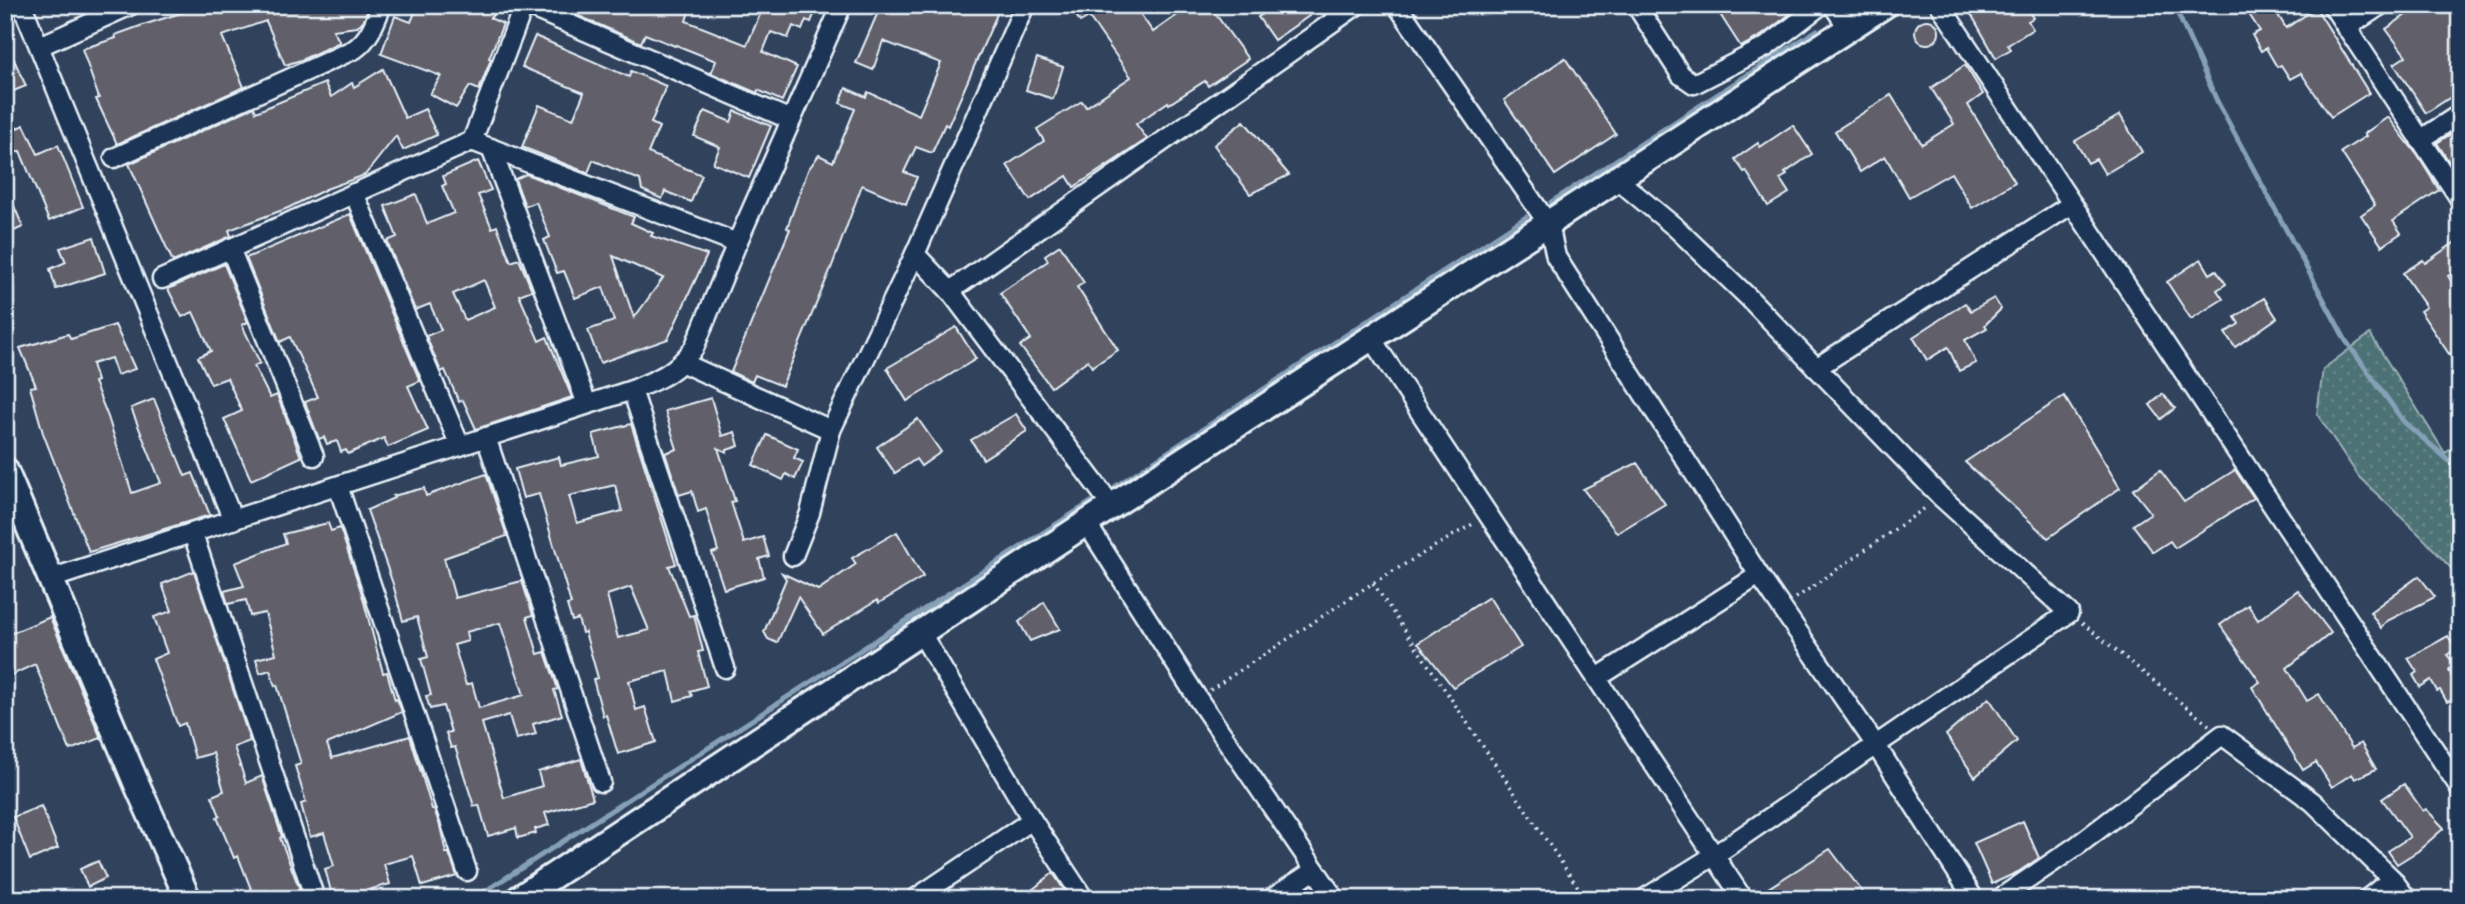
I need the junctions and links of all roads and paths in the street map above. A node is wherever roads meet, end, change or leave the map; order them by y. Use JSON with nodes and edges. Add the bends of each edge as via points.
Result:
{"nodes":[{"id":1,"x":22,"y":5,"type":"edge"},
{"id":2,"x":131,"y":5,"type":"edge"},
{"id":3,"x":382,"y":5,"type":"edge"},
{"id":4,"x":524,"y":5,"type":"edge"},
{"id":5,"x":842,"y":5,"type":"edge"},
{"id":6,"x":1025,"y":5,"type":"edge"},
{"id":7,"x":1357,"y":5,"type":"edge"},
{"id":8,"x":1398,"y":5,"type":"edge"},
{"id":9,"x":1636,"y":5,"type":"edge"},
{"id":10,"x":1821,"y":5,"type":"edge"},
{"id":11,"x":1833,"y":5,"type":"edge"},
{"id":12,"x":1885,"y":5,"type":"edge"},
{"id":13,"x":1940,"y":5,"type":"edge"},
{"id":14,"x":2332,"y":5,"type":"edge"},
{"id":15,"x":2381,"y":5,"type":"edge"},
{"id":16,"x":2346,"y":28,"type":"junction"},
{"id":17,"x":1849,"y":29,"type":"junction"},
{"id":18,"x":40,"y":47,"type":"junction"},
{"id":19,"x":2460,"y":114,"type":"edge"},
{"id":20,"x":791,"y":120,"type":"junction"},
{"id":21,"x":2420,"y":139,"type":"junction"},
{"id":22,"x":472,"y":141,"type":"junction"},
{"id":23,"x":491,"y":148,"type":"junction"},
{"id":24,"x":114,"y":158,"type":"dead end"},
{"id":25,"x":1618,"y":180,"type":"junction"},
{"id":26,"x":354,"y":193,"type":"junction"},
{"id":27,"x":2460,"y":199,"type":"edge"},
{"id":28,"x":2072,"y":204,"type":"junction"},
{"id":29,"x":1549,"y":225,"type":"junction"},
{"id":30,"x":737,"y":243,"type":"junction"},
{"id":31,"x":230,"y":248,"type":"junction"},
{"id":32,"x":915,"y":254,"type":"junction"},
{"id":33,"x":162,"y":279,"type":"dead end"},
{"id":34,"x":950,"y":291,"type":"junction"},
{"id":35,"x":1371,"y":338,"type":"junction"},
{"id":36,"x":683,"y":363,"type":"junction"},
{"id":37,"x":1816,"y":368,"type":"junction"},
{"id":38,"x":632,"y":390,"type":"junction"},
{"id":39,"x":587,"y":404,"type":"junction"},
{"id":40,"x":831,"y":430,"type":"junction"},
{"id":41,"x":486,"y":437,"type":"junction"},
{"id":42,"x":460,"y":446,"type":"junction"},
{"id":43,"x":314,"y":456,"type":"dead end"},
{"id":44,"x":5,"y":470,"type":"edge"},
{"id":45,"x":338,"y":486,"type":"junction"},
{"id":46,"x":1941,"y":497,"type":"junction"},
{"id":47,"x":1112,"y":506,"type":"junction"},
{"id":48,"x":1489,"y":514,"type":"junction"},
{"id":49,"x":233,"y":520,"type":"junction"},
{"id":50,"x":1087,"y":524,"type":"junction"},
{"id":51,"x":192,"y":534,"type":"junction"},
{"id":52,"x":793,"y":556,"type":"dead end"},
{"id":53,"x":1759,"y":575,"type":"junction"},
{"id":54,"x":50,"y":579,"type":"junction"},
{"id":55,"x":1373,"y":583,"type":"junction"},
{"id":56,"x":1783,"y":607,"type":"junction"},
{"id":57,"x":2069,"y":613,"type":"junction"},
{"id":58,"x":921,"y":633,"type":"junction"},
{"id":59,"x":725,"y":668,"type":"dead end"},
{"id":60,"x":1597,"y":678,"type":"junction"},
{"id":61,"x":1198,"y":698,"type":"junction"},
{"id":62,"x":2222,"y":735,"type":"junction"},
{"id":63,"x":1875,"y":744,"type":"junction"},
{"id":64,"x":601,"y":782,"type":"dead end"},
{"id":65,"x":2460,"y":788,"type":"edge"},
{"id":66,"x":1032,"y":820,"type":"junction"},
{"id":67,"x":1715,"y":855,"type":"junction"},
{"id":68,"x":1315,"y":870,"type":"junction"},
{"id":69,"x":467,"y":871,"type":"dead end"},
{"id":70,"x":2392,"y":879,"type":"junction"},
{"id":71,"x":188,"y":899,"type":"edge"},
{"id":72,"x":315,"y":899,"type":"edge"},
{"id":73,"x":518,"y":899,"type":"edge"},
{"id":74,"x":915,"y":899,"type":"edge"},
{"id":75,"x":1084,"y":899,"type":"edge"},
{"id":76,"x":1271,"y":899,"type":"edge"},
{"id":77,"x":1335,"y":899,"type":"edge"},
{"id":78,"x":1586,"y":899,"type":"edge"},
{"id":79,"x":1644,"y":899,"type":"edge"},
{"id":80,"x":1744,"y":899,"type":"edge"},
{"id":81,"x":1974,"y":899,"type":"edge"},
{"id":82,"x":2000,"y":899,"type":"edge"},
{"id":83,"x":2367,"y":899,"type":"edge"},
{"id":84,"x":2407,"y":899,"type":"edge"}],
"edges":[{"from":1,"to":18,"type":"street"},
{"from":2,"to":18,"type":"street"},
{"from":3,"to":24,"type":"street","via":[[371,32],[355,49]]},
{"from":4,"to":20,"type":"street"},
{"from":4,"to":22,"type":"street"},
{"from":5,"to":20,"type":"street"},
{"from":6,"to":32,"type":"street"},
{"from":7,"to":34,"type":"street"},
{"from":8,"to":29,"type":"street"},
{"from":9,"to":10,"type":"street","via":[[1681,75],[1694,84],[1766,47]]},
{"from":11,"to":17,"type":"street"},
{"from":12,"to":17,"type":"street"},
{"from":13,"to":28,"type":"street"},
{"from":14,"to":16,"type":"street"},
{"from":15,"to":16,"type":"street"},
{"from":16,"to":21,"type":"street"},
{"from":17,"to":25,"type":"street"},
{"from":18,"to":49,"type":"street"},
{"from":19,"to":21,"type":"street"},
{"from":20,"to":30,"type":"street"},
{"from":21,"to":27,"type":"street"},
{"from":22,"to":23,"type":"street"},
{"from":22,"to":26,"type":"street"},
{"from":23,"to":30,"type":"street"},
{"from":23,"to":39,"type":"street"},
{"from":25,"to":29,"type":"street"},
{"from":25,"to":37,"type":"street","via":[[1676,228]]},
{"from":26,"to":31,"type":"street"},
{"from":26,"to":42,"type":"street"},
{"from":28,"to":37,"type":"street"},
{"from":28,"to":65,"type":"street"},
{"from":29,"to":35,"type":"street"},
{"from":29,"to":53,"type":"street","via":[[1556,257]]},
{"from":30,"to":36,"type":"street","via":[[694,348]]},
{"from":31,"to":33,"type":"street"},
{"from":31,"to":43,"type":"street"},
{"from":32,"to":34,"type":"street"},
{"from":32,"to":40,"type":"street"},
{"from":34,"to":47,"type":"street"},
{"from":35,"to":47,"type":"street"},
{"from":35,"to":48,"type":"street"},
{"from":36,"to":38,"type":"street","via":[[668,375]]},
{"from":36,"to":40,"type":"street"},
{"from":37,"to":46,"type":"street"},
{"from":38,"to":39,"type":"street"},
{"from":38,"to":59,"type":"street"},
{"from":39,"to":41,"type":"street"},
{"from":40,"to":52,"type":"street","via":[[810,513]]},
{"from":41,"to":42,"type":"street"},
{"from":41,"to":64,"type":"street"},
{"from":42,"to":45,"type":"street"},
{"from":44,"to":54,"type":"street"},
{"from":45,"to":49,"type":"street"},
{"from":45,"to":69,"type":"street"},
{"from":46,"to":56,"type":"path"},
{"from":46,"to":57,"type":"street"},
{"from":47,"to":50,"type":"street"},
{"from":48,"to":55,"type":"path"},
{"from":48,"to":60,"type":"street"},
{"from":49,"to":51,"type":"street"},
{"from":50,"to":58,"type":"street"},
{"from":50,"to":61,"type":"street"},
{"from":51,"to":54,"type":"street"},
{"from":51,"to":72,"type":"street"},
{"from":53,"to":56,"type":"street"},
{"from":53,"to":60,"type":"street"},
{"from":54,"to":71,"type":"street"},
{"from":55,"to":61,"type":"path"},
{"from":55,"to":78,"type":"path"},
{"from":56,"to":63,"type":"street"},
{"from":57,"to":62,"type":"path"},
{"from":57,"to":63,"type":"street"},
{"from":58,"to":66,"type":"street"},
{"from":58,"to":73,"type":"street"},
{"from":60,"to":67,"type":"street"},
{"from":61,"to":68,"type":"street"},
{"from":62,"to":70,"type":"street","via":[[2313,802]]},
{"from":62,"to":82,"type":"street"},
{"from":63,"to":67,"type":"street"},
{"from":63,"to":81,"type":"street"},
{"from":66,"to":74,"type":"street"},
{"from":66,"to":75,"type":"street"},
{"from":67,"to":79,"type":"street"},
{"from":67,"to":80,"type":"street"},
{"from":68,"to":76,"type":"street"},
{"from":68,"to":77,"type":"street"},
{"from":70,"to":83,"type":"street"},
{"from":70,"to":84,"type":"street"}]}
